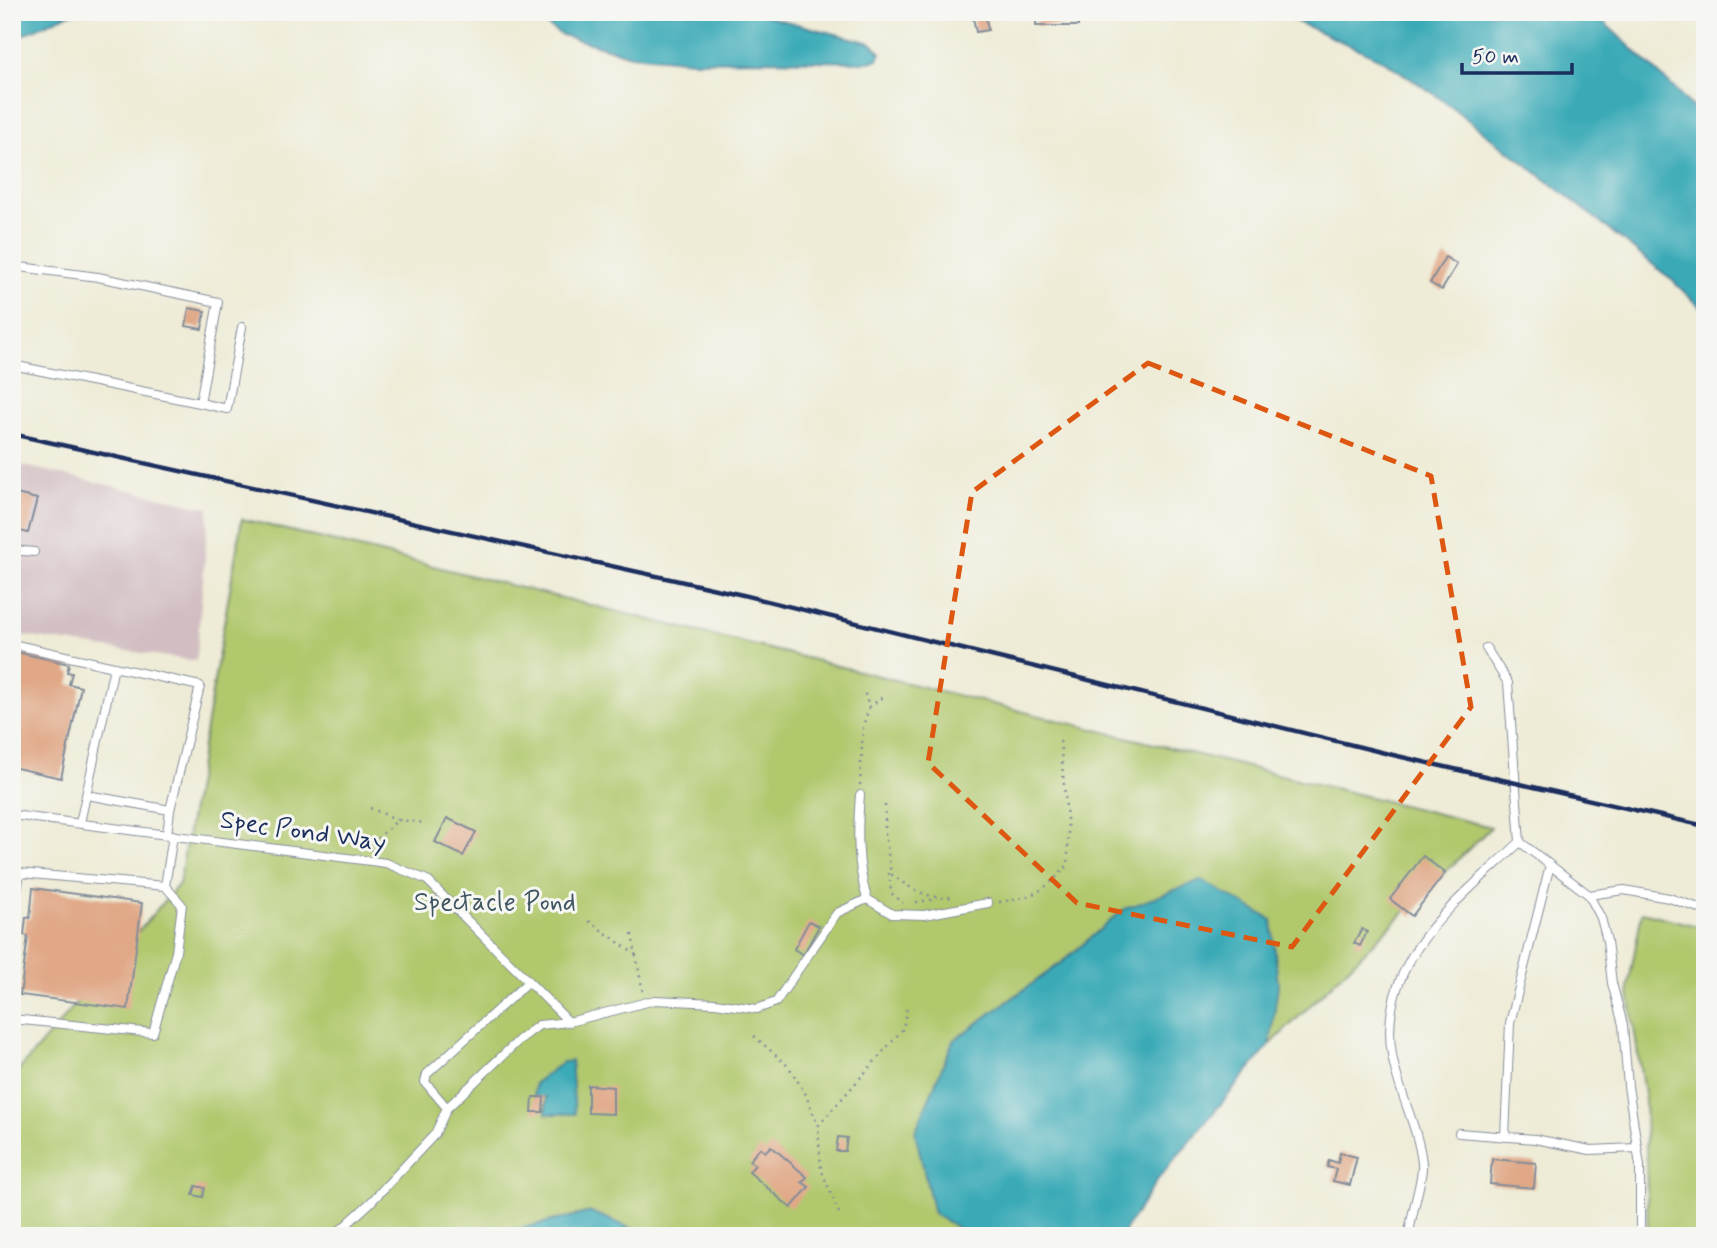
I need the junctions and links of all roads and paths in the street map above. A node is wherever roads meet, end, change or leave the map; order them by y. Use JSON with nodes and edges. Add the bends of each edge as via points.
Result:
{"nodes":[{"id":1,"x":12,"y":266,"type":"edge"},
{"id":2,"x":242,"y":327,"type":"dead end"},
{"id":3,"x":12,"y":365,"type":"edge"},
{"id":4,"x":200,"y":403,"type":"junction"},
{"id":5,"x":12,"y":550,"type":"edge"},
{"id":6,"x":34,"y":552,"type":"dead end"},
{"id":7,"x":12,"y":644,"type":"edge"},
{"id":8,"x":1486,"y":648,"type":"dead end"},
{"id":9,"x":114,"y":667,"type":"junction"},
{"id":10,"x":864,"y":691,"type":"dead end"},
{"id":11,"x":884,"y":696,"type":"dead end"},
{"id":12,"x":869,"y":707,"type":"junction"},
{"id":13,"x":1060,"y":740,"type":"dead end"},
{"id":14,"x":87,"y":795,"type":"junction"},
{"id":15,"x":860,"y":795,"type":"joint"},
{"id":16,"x":885,"y":805,"type":"dead end"},
{"id":17,"x":370,"y":808,"type":"dead end"},
{"id":18,"x":170,"y":810,"type":"junction"},
{"id":19,"x":12,"y":815,"type":"edge"},
{"id":20,"x":398,"y":820,"type":"junction"},
{"id":21,"x":80,"y":823,"type":"junction"},
{"id":22,"x":425,"y":823,"type":"dead end"},
{"id":23,"x":170,"y":835,"type":"junction"},
{"id":24,"x":1520,"y":842,"type":"junction"},
{"id":25,"x":368,"y":861,"type":"junction"},
{"id":26,"x":889,"y":863,"type":"junction"},
{"id":27,"x":1550,"y":865,"type":"junction"},
{"id":28,"x":165,"y":886,"type":"junction"},
{"id":29,"x":1589,"y":895,"type":"junction"},
{"id":30,"x":951,"y":897,"type":"dead end"},
{"id":31,"x":867,"y":899,"type":"junction"},
{"id":32,"x":938,"y":899,"type":"junction"},
{"id":33,"x":915,"y":902,"type":"dead end"},
{"id":34,"x":988,"y":903,"type":"joint"},
{"id":35,"x":904,"y":904,"type":"dead end"},
{"id":36,"x":1705,"y":910,"type":"edge"},
{"id":37,"x":12,"y":922,"type":"edge"},
{"id":38,"x":589,"y":922,"type":"dead end"},
{"id":39,"x":632,"y":934,"type":"dead end"},
{"id":40,"x":636,"y":955,"type":"junction"},
{"id":41,"x":528,"y":982,"type":"junction"},
{"id":42,"x":645,"y":1003,"type":"junction"},
{"id":43,"x":907,"y":1007,"type":"dead end"},
{"id":44,"x":12,"y":1020,"type":"edge"},
{"id":45,"x":569,"y":1022,"type":"junction"},
{"id":46,"x":754,"y":1036,"type":"dead end"},
{"id":47,"x":447,"y":1108,"type":"junction"},
{"id":48,"x":818,"y":1126,"type":"junction"},
{"id":49,"x":1459,"y":1133,"type":"dead end"},
{"id":50,"x":1505,"y":1137,"type":"junction"},
{"id":51,"x":1637,"y":1148,"type":"junction"},
{"id":52,"x":839,"y":1213,"type":"dead end"},
{"id":53,"x":334,"y":1236,"type":"edge"},
{"id":54,"x":1409,"y":1236,"type":"edge"},
{"id":55,"x":1640,"y":1236,"type":"edge"}],
"edges":[{"from":1,"to":4,"type":"lane","via":[[98,277],[218,302]]},
{"from":2,"to":4,"type":"lane","via":[[227,409]]},
{"from":3,"to":4,"type":"lane"},
{"from":5,"to":6,"type":"lane"},
{"from":7,"to":9,"type":"lane"},
{"from":8,"to":24,"type":"lane","via":[[1507,683]]},
{"from":9,"to":14,"type":"lane"},
{"from":9,"to":18,"type":"lane","via":[[200,686]]},
{"from":10,"to":12,"type":"path"},
{"from":11,"to":12,"type":"path"},
{"from":12,"to":15,"type":"path","via":[[863,727]]},
{"from":13,"to":34,"type":"path","via":[[1068,865],[1047,888]]},
{"from":14,"to":18,"type":"lane"},
{"from":14,"to":21,"type":"lane"},
{"from":15,"to":31,"type":"lane","via":[[860,875]]},
{"from":16,"to":26,"type":"path"},
{"from":17,"to":20,"type":"path"},
{"from":18,"to":23,"type":"lane"},
{"from":19,"to":21,"type":"lane","name":"Spec Pond Way"},
{"from":20,"to":22,"type":"path"},
{"from":20,"to":25,"type":"path","via":[[374,844]]},
{"from":21,"to":23,"type":"lane","name":"Spec Pond Way"},
{"from":23,"to":25,"type":"lane","name":"Spec Pond Way"},
{"from":23,"to":28,"type":"lane"},
{"from":24,"to":27,"type":"lane"},
{"from":24,"to":54,"type":"lane","via":[[1440,916],[1415,950],[1399,983],[1389,1024],[1392,1057],[1423,1166]]},
{"from":25,"to":41,"type":"lane","name":"Spec Pond Way","via":[[386,863],[427,880]]},
{"from":26,"to":32,"type":"path","via":[[891,873],[909,887]]},
{"from":26,"to":35,"type":"path","via":[[891,893]]},
{"from":27,"to":29,"type":"lane"},
{"from":27,"to":50,"type":"lane","via":[[1510,1023]]},
{"from":28,"to":37,"type":"lane","via":[[20,873]]},
{"from":28,"to":44,"type":"lane","via":[[182,905],[176,952],[153,1033]]},
{"from":29,"to":36,"type":"lane","via":[[1624,890]]},
{"from":29,"to":51,"type":"lane","via":[[1601,918],[1623,1025]]},
{"from":30,"to":32,"type":"path"},
{"from":31,"to":34,"type":"lane","via":[[892,914],[925,915]]},
{"from":31,"to":42,"type":"lane","via":[[837,913],[776,1002],[757,1009],[715,1003]]},
{"from":32,"to":33,"type":"path"},
{"from":38,"to":40,"type":"path"},
{"from":39,"to":40,"type":"path"},
{"from":40,"to":42,"type":"path"},
{"from":41,"to":45,"type":"lane","name":"Spec Pond Way"},
{"from":41,"to":47,"type":"lane","via":[[427,1074],[425,1082]]},
{"from":42,"to":45,"type":"lane"},
{"from":43,"to":48,"type":"path","via":[[903,1029]]},
{"from":45,"to":47,"type":"lane","via":[[540,1024]]},
{"from":46,"to":48,"type":"path","via":[[789,1067]]},
{"from":47,"to":53,"type":"lane","via":[[435,1134]]},
{"from":48,"to":52,"type":"path","via":[[821,1169]]},
{"from":49,"to":50,"type":"lane"},
{"from":50,"to":51,"type":"lane","via":[[1590,1150]]},
{"from":51,"to":55,"type":"lane"}]}
